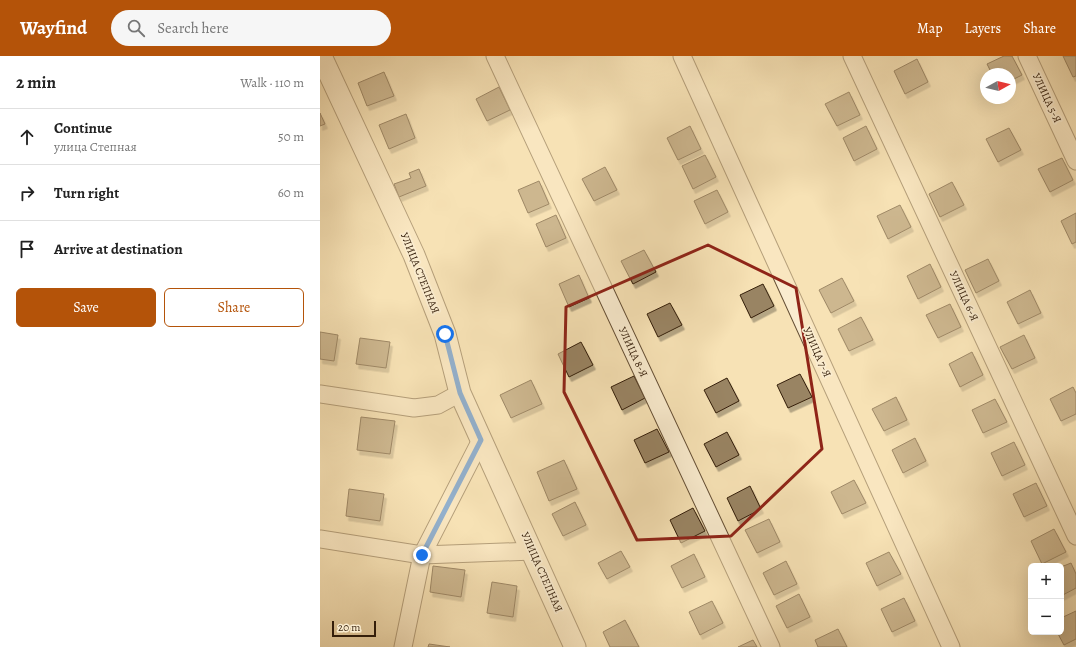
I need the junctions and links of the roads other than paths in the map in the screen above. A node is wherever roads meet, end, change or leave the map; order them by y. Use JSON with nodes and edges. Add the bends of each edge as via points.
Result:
{"nodes":[{"id":1,"x":321,"y":56,"type":"edge"},
{"id":2,"x":494,"y":56,"type":"edge"},
{"id":3,"x":682,"y":56,"type":"edge"},
{"id":4,"x":852,"y":56,"type":"edge"},
{"id":5,"x":1027,"y":56,"type":"edge"},
{"id":6,"x":1076,"y":161,"type":"edge"},
{"id":7,"x":460,"y":393,"type":"junction"},
{"id":8,"x":320,"y":394,"type":"edge"},
{"id":9,"x":481,"y":440,"type":"junction"},
{"id":10,"x":1076,"y":536,"type":"edge"},
{"id":11,"x":320,"y":539,"type":"edge"},
{"id":12,"x":532,"y":551,"type":"junction"},
{"id":13,"x":422,"y":555,"type":"junction"},
{"id":14,"x":402,"y":647,"type":"edge"},
{"id":15,"x":575,"y":647,"type":"edge"},
{"id":16,"x":771,"y":647,"type":"edge"},
{"id":17,"x":952,"y":647,"type":"edge"}],
"edges":[{"from":1,"to":7,"type":"street","name":"УЛИЦА СТЕПНАЯ","via":[[414,255],[445,334]]},
{"from":2,"to":16,"type":"street","name":"УЛИЦА 8-Я"},
{"from":3,"to":17,"type":"street","name":"УЛИЦА 7-Я"},
{"from":4,"to":10,"type":"street","name":"УЛИЦА 6-Я"},
{"from":5,"to":6,"type":"street","name":"УЛИЦА 5-Я"},
{"from":7,"to":8,"type":"street","via":[[438,405],[414,408]]},
{"from":7,"to":9,"type":"street","name":"УЛИЦА СТЕПНАЯ"},
{"from":9,"to":12,"type":"street","name":"УЛИЦА СТЕПНАЯ"},
{"from":9,"to":13,"type":"street"},
{"from":11,"to":13,"type":"street"},
{"from":12,"to":13,"type":"street"},
{"from":12,"to":15,"type":"street","name":"УЛИЦА СТЕПНАЯ"},
{"from":13,"to":14,"type":"street"}]}
